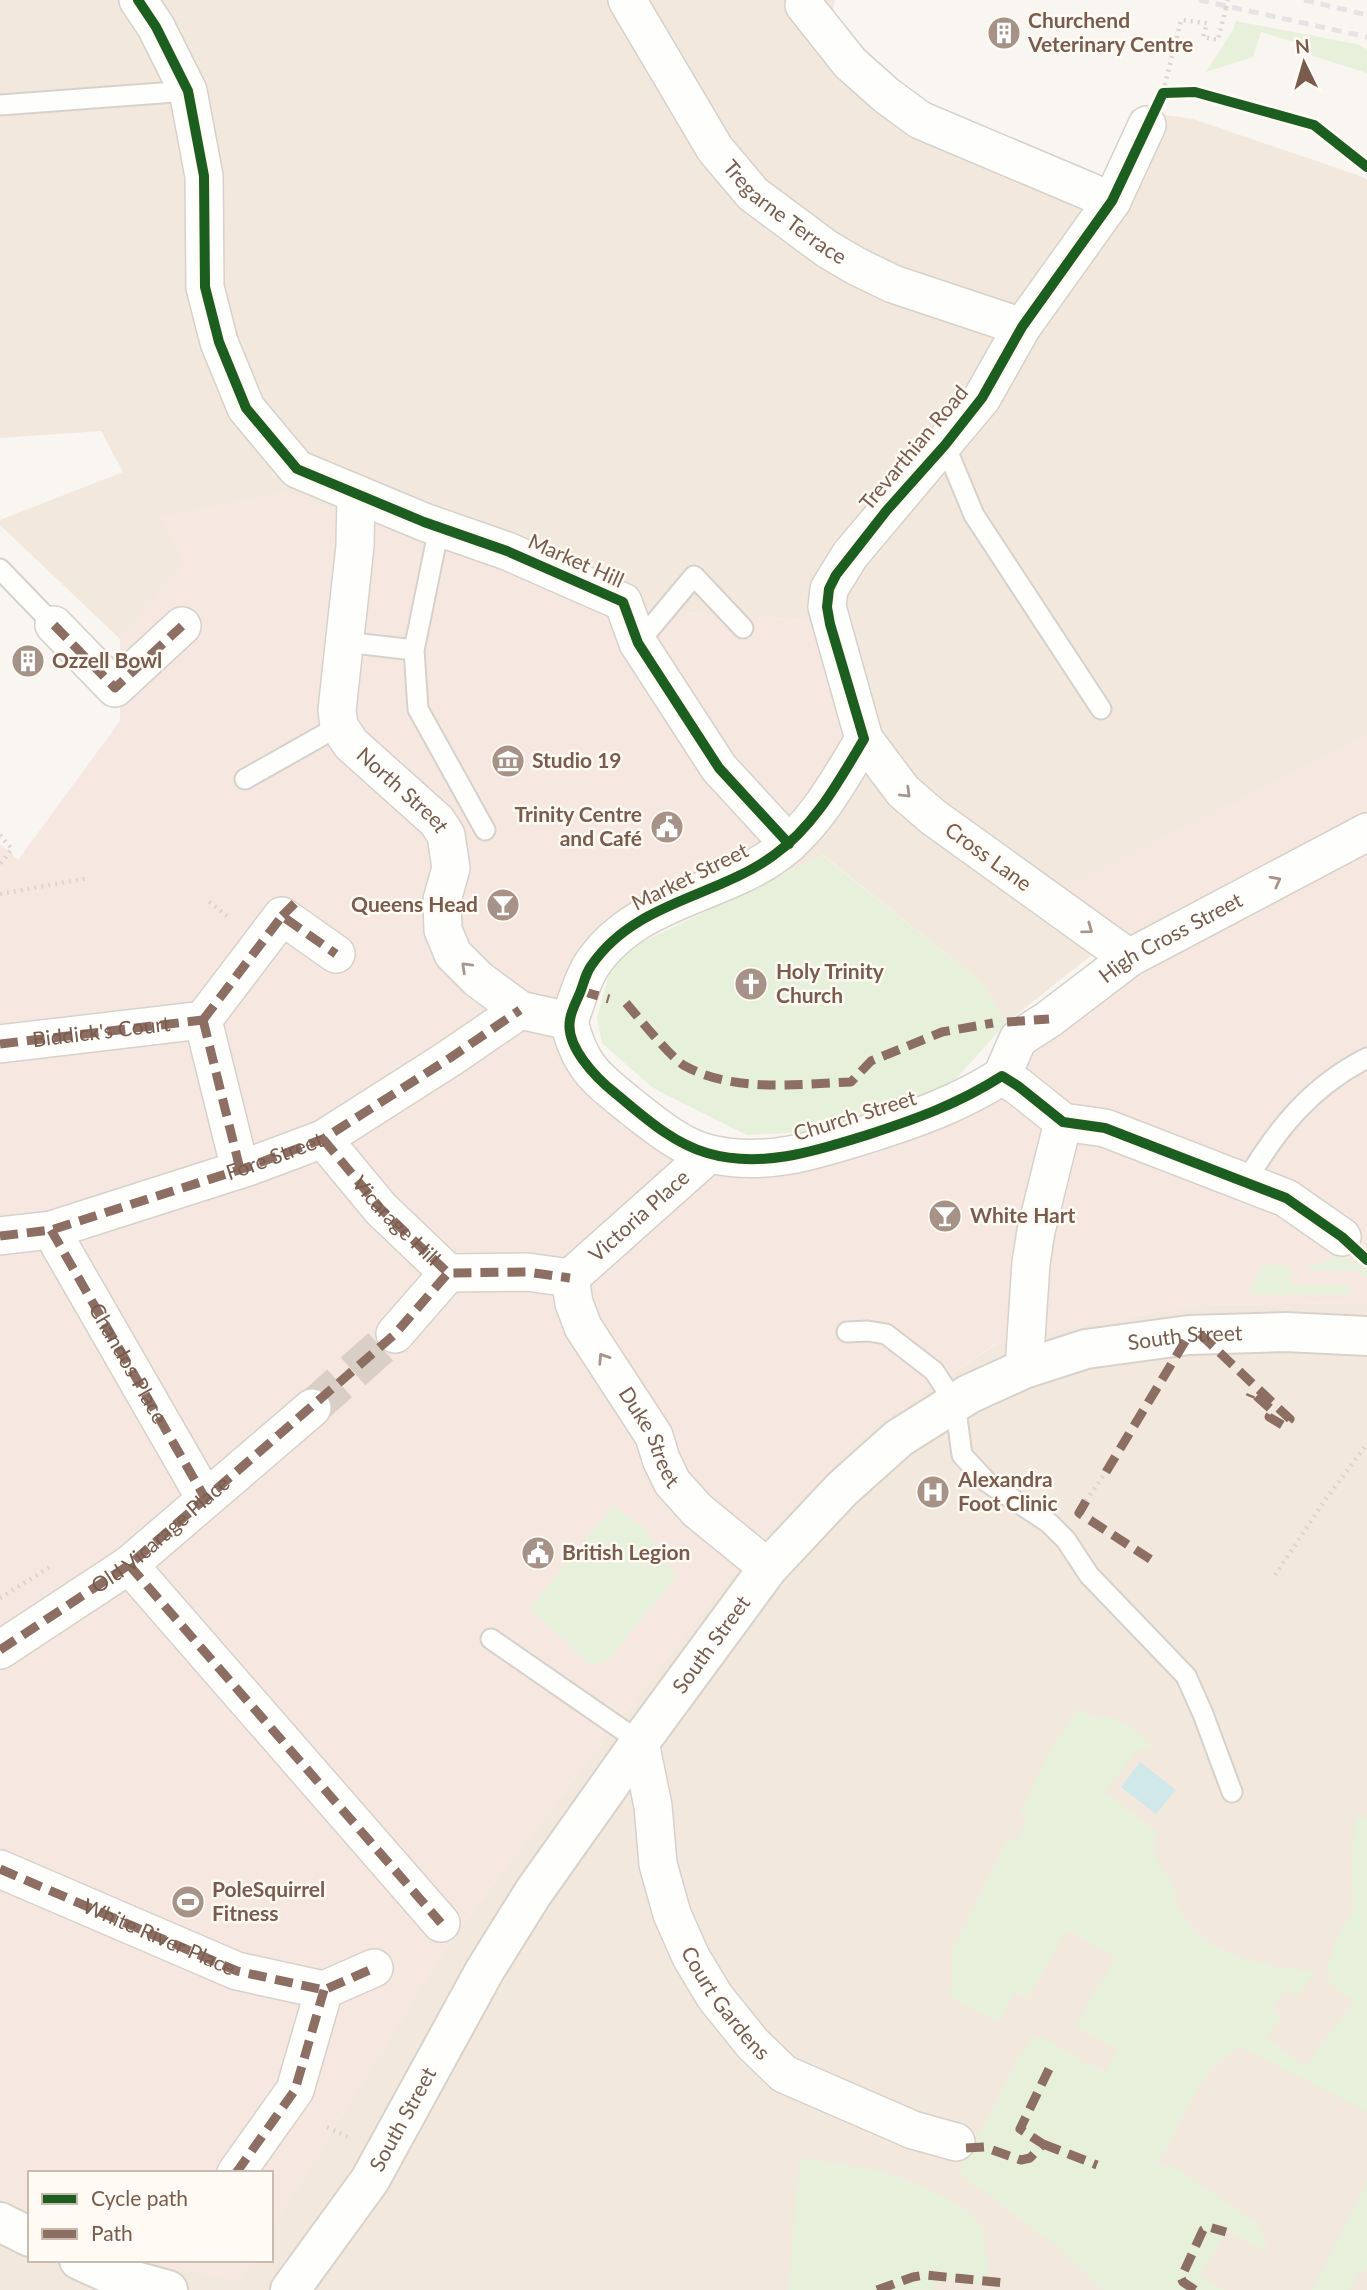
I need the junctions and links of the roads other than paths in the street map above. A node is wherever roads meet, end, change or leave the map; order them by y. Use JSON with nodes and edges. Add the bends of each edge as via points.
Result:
{"nodes":[{"id":1,"x":138,"y":0,"type":"edge"},
{"id":2,"x":627,"y":0,"type":"edge"},
{"id":3,"x":804,"y":5,"type":"dead end"},
{"id":4,"x":188,"y":91,"type":"junction"},
{"id":5,"x":1161,"y":103,"type":"road end"},
{"id":6,"x":0,"y":104,"type":"edge"},
{"id":7,"x":1112,"y":201,"type":"junction"},
{"id":8,"x":1022,"y":327,"type":"junction"},
{"id":9,"x":945,"y":445,"type":"junction"},
{"id":10,"x":356,"y":494,"type":"junction"},
{"id":11,"x":439,"y":528,"type":"junction"},
{"id":12,"x":0,"y":569,"type":"edge"},
{"id":13,"x":54,"y":625,"type":"joint"},
{"id":14,"x":182,"y":626,"type":"dead end"},
{"id":15,"x":743,"y":628,"type":"dead end"},
{"id":16,"x":345,"y":642,"type":"junction"},
{"id":17,"x":638,"y":643,"type":"junction"},
{"id":18,"x":414,"y":650,"type":"junction"},
{"id":19,"x":1101,"y":709,"type":"dead end"},
{"id":20,"x":339,"y":726,"type":"junction"},
{"id":21,"x":864,"y":739,"type":"junction"},
{"id":22,"x":245,"y":779,"type":"dead end"},
{"id":23,"x":485,"y":831,"type":"dead end"},
{"id":24,"x":1367,"y":832,"type":"edge"},
{"id":25,"x":789,"y":844,"type":"junction"},
{"id":26,"x":336,"y":954,"type":"dead end"},
{"id":27,"x":1129,"y":958,"type":"junction"},
{"id":28,"x":520,"y":1010,"type":"junction"},
{"id":29,"x":203,"y":1020,"type":"junction"},
{"id":30,"x":569,"y":1021,"type":"junction"},
{"id":31,"x":0,"y":1044,"type":"edge"},
{"id":32,"x":1367,"y":1058,"type":"edge"},
{"id":33,"x":1002,"y":1076,"type":"junction"},
{"id":34,"x":1063,"y":1122,"type":"junction"},
{"id":35,"x":323,"y":1139,"type":"junction"},
{"id":36,"x":709,"y":1154,"type":"junction"},
{"id":37,"x":240,"y":1170,"type":"junction"},
{"id":38,"x":1244,"y":1183,"type":"junction"},
{"id":39,"x":51,"y":1230,"type":"junction"},
{"id":40,"x":0,"y":1236,"type":"edge"},
{"id":41,"x":1342,"y":1237,"type":"dead end"},
{"id":42,"x":448,"y":1273,"type":"junction"},
{"id":43,"x":570,"y":1278,"type":"junction"},
{"id":44,"x":847,"y":1332,"type":"dead end"},
{"id":45,"x":395,"y":1334,"type":"tunnel mouth"},
{"id":46,"x":1367,"y":1336,"type":"edge"},
{"id":47,"x":1024,"y":1369,"type":"junction"},
{"id":48,"x":955,"y":1403,"type":"junction"},
{"id":49,"x":312,"y":1408,"type":"tunnel mouth"},
{"id":50,"x":205,"y":1499,"type":"junction"},
{"id":51,"x":129,"y":1565,"type":"junction"},
{"id":52,"x":768,"y":1568,"type":"junction"},
{"id":53,"x":491,"y":1639,"type":"dead end"},
{"id":54,"x":0,"y":1650,"type":"edge"},
{"id":55,"x":640,"y":1742,"type":"junction"},
{"id":56,"x":1232,"y":1792,"type":"dead end"},
{"id":57,"x":0,"y":1869,"type":"edge"},
{"id":58,"x":440,"y":1923,"type":"dead end"},
{"id":59,"x":369,"y":1975,"type":"dead end"},
{"id":60,"x":324,"y":1990,"type":"junction"},
{"id":61,"x":956,"y":2142,"type":"dead end"},
{"id":62,"x":237,"y":2171,"type":"edge"},
{"id":63,"x":0,"y":2222,"type":"edge"},
{"id":64,"x":28,"y":2236,"type":"edge"},
{"id":65,"x":96,"y":2275,"type":"edge"},
{"id":66,"x":168,"y":2290,"type":"edge"},
{"id":67,"x":290,"y":2290,"type":"edge"}],
"edges":[{"from":1,"to":4,"type":"street","name":"Market Hill"},
{"from":2,"to":8,"type":"street","name":"Tregarne Terrace","via":[[716,149],[753,194],[856,266],[893,284]]},
{"from":3,"to":7,"type":"street","via":[[850,63],[920,120]]},
{"from":4,"to":6,"type":"lane"},
{"from":4,"to":10,"type":"street","name":"Market Hill","via":[[204,176],[205,287],[219,342],[246,408],[297,469]]},
{"from":5,"to":7,"type":"street","name":"Trevarthian Road"},
{"from":7,"to":8,"type":"street","name":"Trevarthian Road"},
{"from":8,"to":9,"type":"street","name":"Trevarthian Road","via":[[982,398]]},
{"from":9,"to":19,"type":"lane","via":[[974,515]]},
{"from":9,"to":21,"type":"street","name":"Trevarthian Road","via":[[850,555],[829,589],[830,624]]},
{"from":10,"to":11,"type":"street","name":"Market Hill"},
{"from":10,"to":16,"type":"street","name":"North Street"},
{"from":11,"to":17,"type":"street","name":"Market Hill","via":[[507,551],[623,601]]},
{"from":11,"to":18,"type":"lane"},
{"from":12,"to":13,"type":"lane"},
{"from":13,"to":14,"type":"street","via":[[115,688]]},
{"from":15,"to":17,"type":"lane","via":[[694,576]]},
{"from":16,"to":18,"type":"lane"},
{"from":16,"to":20,"type":"street","name":"North Street"},
{"from":17,"to":25,"type":"street","name":"Market Hill","via":[[719,768]]},
{"from":18,"to":23,"type":"lane","via":[[418,709]]},
{"from":20,"to":22,"type":"lane"},
{"from":28,"to":20,"type":"street","name":"North Street","one_way":true,"via":[[453,954],[443,930],[442,900],[451,868],[446,835],[351,744]]},
{"from":21,"to":25,"type":"street","name":"Market Street","via":[[826,801]]},
{"from":21,"to":27,"type":"street","name":"Cross Lane","one_way":true,"via":[[903,791],[923,808]]},
{"from":27,"to":24,"type":"street","name":"High Cross Street","one_way":true},
{"from":25,"to":30,"type":"street","name":"Market Street","via":[[746,872],[663,906],[611,942],[590,967]]},
{"from":26,"to":29,"type":"street","via":[[291,908]]},
{"from":27,"to":33,"type":"street","name":"High Cross Street","via":[[1018,1039]]},
{"from":28,"to":30,"type":"street","name":"North Street"},
{"from":28,"to":35,"type":"street","name":"Fore Street"},
{"from":29,"to":31,"type":"street","name":"Biddick's Court"},
{"from":29,"to":37,"type":"street"},
{"from":30,"to":36,"type":"street","name":"Church Street","via":[[581,1059],[602,1083],[683,1144]]},
{"from":32,"to":38,"type":"lane","via":[[1302,1103]]},
{"from":33,"to":34,"type":"street"},
{"from":33,"to":36,"type":"street","name":"Church Street","via":[[948,1107],[801,1155],[752,1159]]},
{"from":34,"to":38,"type":"street","via":[[1105,1128]]},
{"from":34,"to":47,"type":"street","via":[[1033,1252]]},
{"from":35,"to":37,"type":"street","name":"Fore Street"},
{"from":35,"to":42,"type":"street","name":"Vicarage Hill","via":[[381,1209]]},
{"from":36,"to":43,"type":"street","name":"Victoria Place"},
{"from":37,"to":39,"type":"street","name":"Fore Street"},
{"from":38,"to":41,"type":"street","via":[[1286,1198]]},
{"from":39,"to":40,"type":"street","name":"Fore Street"},
{"from":39,"to":50,"type":"street","name":"Chandos Place"},
{"from":42,"to":43,"type":"street","name":"Vicarage Hill","via":[[527,1272]]},
{"from":42,"to":45,"type":"street"},
{"from":52,"to":43,"type":"street","name":"Duke Street","one_way":true,"via":[[677,1488],[654,1436],[583,1327]]},
{"from":44,"to":48,"type":"lane","via":[[886,1334],[934,1371]]},
{"from":46,"to":47,"type":"street","name":"South Street","via":[[1286,1332],[1189,1335],[1086,1349]]},
{"from":47,"to":48,"type":"street","name":"South Street"},
{"from":48,"to":52,"type":"street","name":"South Street","via":[[899,1438],[842,1489]]},
{"from":48,"to":56,"type":"lane","via":[[962,1455],[987,1482],[1049,1523],[1089,1575],[1186,1676]]},
{"from":49,"to":50,"type":"street","name":"Old Vicarage Place"},
{"from":50,"to":51,"type":"street","name":"Old Vicarage Place"},
{"from":51,"to":54,"type":"street","name":"Old Vicarage Place"},
{"from":51,"to":58,"type":"street"},
{"from":52,"to":55,"type":"street","name":"South Street"},
{"from":53,"to":55,"type":"lane"},
{"from":55,"to":61,"type":"street","name":"Court Gardens","via":[[653,1806],[658,1864],[672,1914],[715,1997],[752,2044],[785,2074],[913,2130]]},
{"from":55,"to":67,"type":"street","name":"South Street","via":[[533,1893],[485,1970],[370,2180]]},
{"from":57,"to":60,"type":"street","name":"White River Place","via":[[237,1971]]},
{"from":59,"to":60,"type":"street"},
{"from":60,"to":62,"type":"street","via":[[295,2090]]},
{"from":63,"to":64,"type":"street"},
{"from":65,"to":66,"type":"street"}]}
